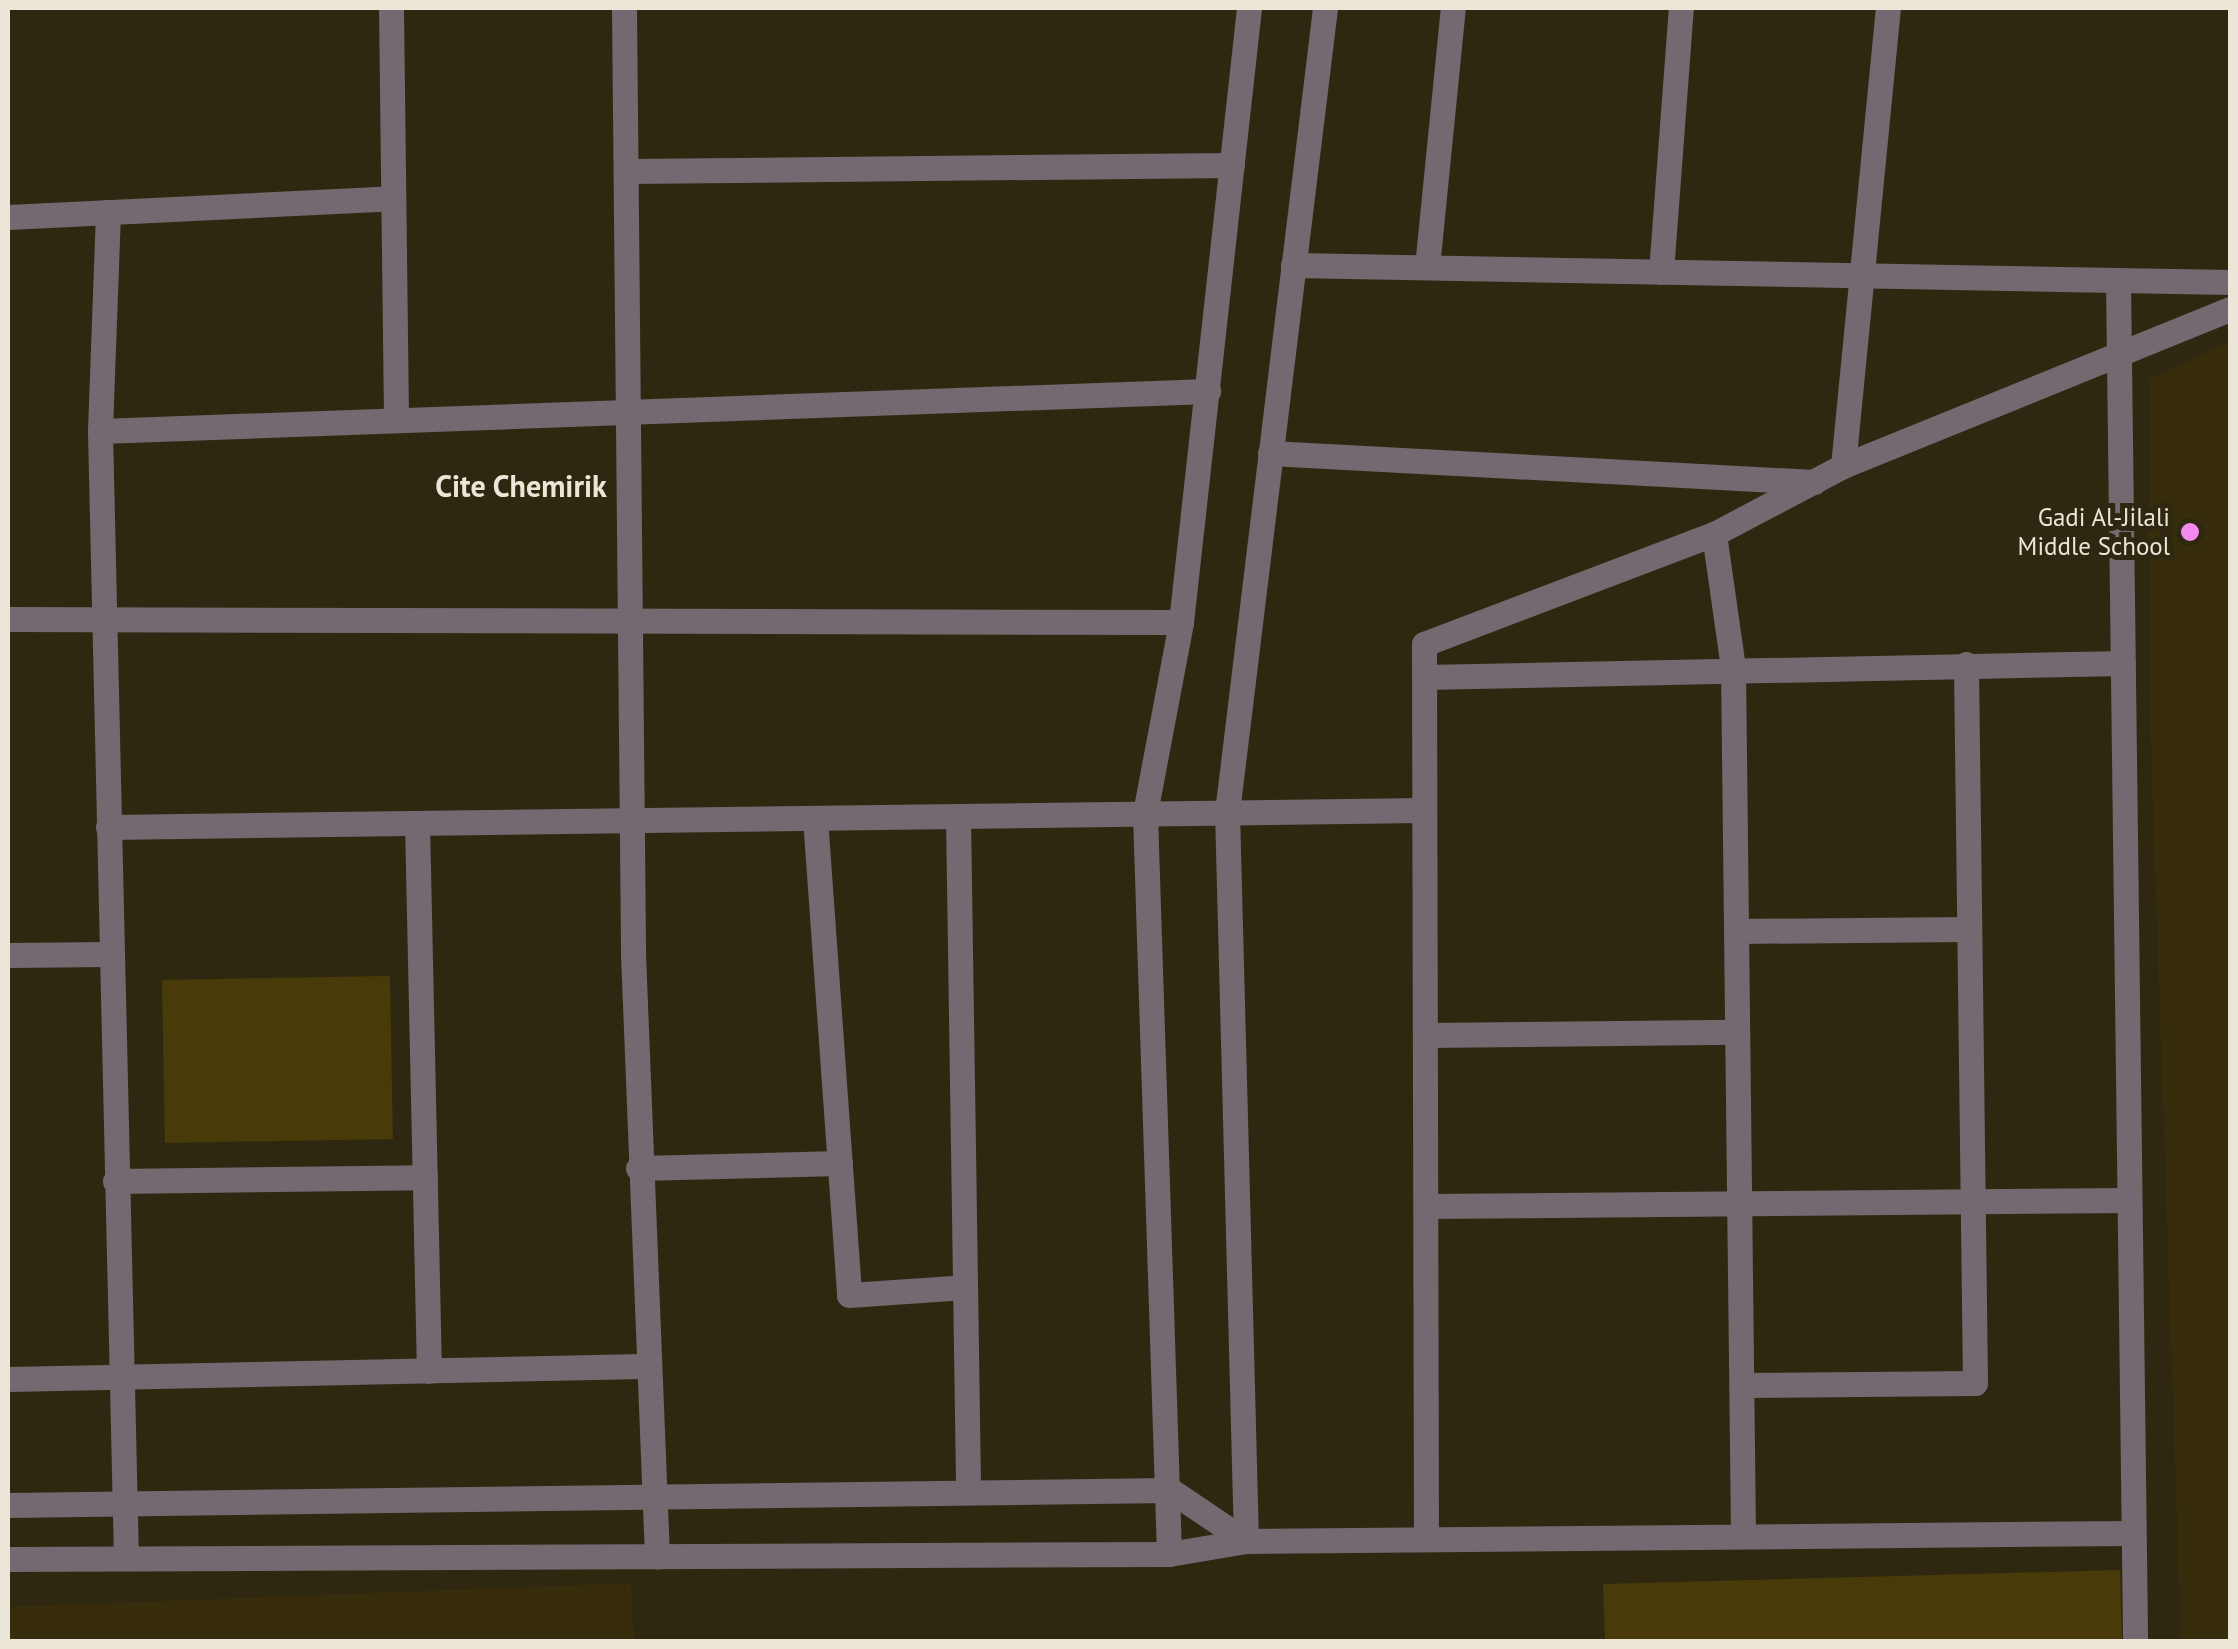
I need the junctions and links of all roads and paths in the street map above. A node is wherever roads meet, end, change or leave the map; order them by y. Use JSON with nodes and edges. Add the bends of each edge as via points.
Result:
{"nodes":[{"id":1,"x":392,"y":8,"type":"edge"},
{"id":2,"x":624,"y":8,"type":"edge"},
{"id":3,"x":1250,"y":8,"type":"edge"},
{"id":4,"x":1325,"y":8,"type":"edge"},
{"id":5,"x":1453,"y":8,"type":"edge"},
{"id":6,"x":1681,"y":8,"type":"edge"},
{"id":7,"x":1888,"y":8,"type":"edge"},
{"id":8,"x":1232,"y":165,"type":"junction"},
{"id":9,"x":626,"y":171,"type":"junction"},
{"id":10,"x":393,"y":198,"type":"junction"},
{"id":11,"x":108,"y":212,"type":"junction"},
{"id":12,"x":8,"y":217,"type":"edge"},
{"id":13,"x":1293,"y":265,"type":"junction"},
{"id":14,"x":1426,"y":267,"type":"junction"},
{"id":15,"x":1661,"y":272,"type":"junction"},
{"id":16,"x":1860,"y":275,"type":"junction"},
{"id":17,"x":2118,"y":280,"type":"junction"},
{"id":18,"x":2230,"y":282,"type":"edge"},
{"id":19,"x":2230,"y":309,"type":"edge"},
{"id":20,"x":2119,"y":352,"type":"junction"},
{"id":21,"x":1208,"y":391,"type":"junction"},
{"id":22,"x":625,"y":412,"type":"junction"},
{"id":23,"x":396,"y":420,"type":"junction"},
{"id":24,"x":100,"y":431,"type":"junction"},
{"id":25,"x":1270,"y":453,"type":"junction"},
{"id":26,"x":1843,"y":466,"type":"junction"},
{"id":27,"x":1818,"y":482,"type":"junction"},
{"id":28,"x":1714,"y":534,"type":"junction"},
{"id":29,"x":8,"y":618,"type":"edge"},
{"id":30,"x":104,"y":619,"type":"junction"},
{"id":31,"x":628,"y":620,"type":"junction"},
{"id":32,"x":1181,"y":622,"type":"junction"},
{"id":33,"x":2122,"y":663,"type":"junction"},
{"id":34,"x":1966,"y":664,"type":"junction"},
{"id":35,"x":1733,"y":667,"type":"junction"},
{"id":36,"x":1424,"y":677,"type":"junction"},
{"id":37,"x":1424,"y":810,"type":"junction"},
{"id":38,"x":1228,"y":812,"type":"junction"},
{"id":39,"x":1145,"y":813,"type":"junction"},
{"id":40,"x":958,"y":816,"type":"junction"},
{"id":41,"x":814,"y":818,"type":"junction"},
{"id":42,"x":631,"y":820,"type":"junction"},
{"id":43,"x":417,"y":823,"type":"junction"},
{"id":44,"x":108,"y":827,"type":"junction"},
{"id":45,"x":1969,"y":929,"type":"junction"},
{"id":46,"x":1736,"y":931,"type":"junction"},
{"id":47,"x":110,"y":954,"type":"junction"},
{"id":48,"x":8,"y":955,"type":"edge"},
{"id":49,"x":1737,"y":1032,"type":"junction"},
{"id":50,"x":1425,"y":1034,"type":"junction"},
{"id":51,"x":840,"y":1163,"type":"junction"},
{"id":52,"x":638,"y":1168,"type":"junction"},
{"id":53,"x":425,"y":1177,"type":"junction"},
{"id":54,"x":115,"y":1181,"type":"junction"},
{"id":55,"x":2129,"y":1200,"type":"junction"},
{"id":56,"x":1972,"y":1201,"type":"junction"},
{"id":57,"x":1740,"y":1203,"type":"junction"},
{"id":58,"x":1426,"y":1206,"type":"junction"},
{"id":59,"x":965,"y":1287,"type":"junction"},
{"id":60,"x":643,"y":1366,"type":"junction"},
{"id":61,"x":429,"y":1370,"type":"junction"},
{"id":62,"x":119,"y":1377,"type":"junction"},
{"id":63,"x":8,"y":1380,"type":"edge"},
{"id":64,"x":1742,"y":1385,"type":"junction"},
{"id":65,"x":968,"y":1485,"type":"junction"},
{"id":66,"x":1170,"y":1490,"type":"junction"},
{"id":67,"x":659,"y":1491,"type":"junction"},
{"id":68,"x":124,"y":1502,"type":"junction"},
{"id":69,"x":8,"y":1504,"type":"edge"},
{"id":70,"x":2133,"y":1533,"type":"junction"},
{"id":71,"x":1744,"y":1536,"type":"junction"},
{"id":72,"x":1426,"y":1539,"type":"junction"},
{"id":73,"x":1246,"y":1541,"type":"junction"},
{"id":74,"x":1169,"y":1554,"type":"junction"},
{"id":75,"x":657,"y":1556,"type":"junction"},
{"id":76,"x":126,"y":1558,"type":"junction"},
{"id":77,"x":8,"y":1559,"type":"edge"},
{"id":78,"x":2134,"y":1642,"type":"edge"}],
"edges":[{"from":1,"to":10,"type":"street"},
{"from":2,"to":9,"type":"street"},
{"from":3,"to":8,"type":"street"},
{"from":4,"to":13,"type":"street"},
{"from":5,"to":14,"type":"street"},
{"from":6,"to":15,"type":"street"},
{"from":7,"to":16,"type":"street"},
{"from":8,"to":9,"type":"street"},
{"from":8,"to":21,"type":"street"},
{"from":9,"to":22,"type":"street"},
{"from":10,"to":11,"type":"street"},
{"from":10,"to":23,"type":"street"},
{"from":11,"to":12,"type":"street"},
{"from":11,"to":24,"type":"street"},
{"from":13,"to":14,"type":"street"},
{"from":13,"to":25,"type":"street"},
{"from":14,"to":15,"type":"street"},
{"from":15,"to":16,"type":"street"},
{"from":16,"to":17,"type":"street"},
{"from":16,"to":26,"type":"street"},
{"from":17,"to":18,"type":"street"},
{"from":17,"to":20,"type":"street"},
{"from":19,"to":20,"type":"street"},
{"from":20,"to":26,"type":"street"},
{"from":20,"to":33,"type":"street"},
{"from":21,"to":22,"type":"street"},
{"from":21,"to":32,"type":"street"},
{"from":22,"to":23,"type":"street"},
{"from":22,"to":31,"type":"street"},
{"from":23,"to":24,"type":"street"},
{"from":24,"to":30,"type":"street"},
{"from":25,"to":27,"type":"street"},
{"from":25,"to":38,"type":"street"},
{"from":26,"to":27,"type":"street"},
{"from":27,"to":28,"type":"street"},
{"from":28,"to":35,"type":"street"},
{"from":28,"to":36,"type":"street","via":[[1424,644]]},
{"from":29,"to":30,"type":"street"},
{"from":30,"to":31,"type":"street"},
{"from":30,"to":44,"type":"street"},
{"from":31,"to":32,"type":"street"},
{"from":31,"to":42,"type":"street"},
{"from":32,"to":39,"type":"street"},
{"from":33,"to":34,"type":"street"},
{"from":33,"to":55,"type":"street"},
{"from":34,"to":35,"type":"street"},
{"from":34,"to":45,"type":"street"},
{"from":35,"to":36,"type":"street"},
{"from":35,"to":46,"type":"street"},
{"from":36,"to":37,"type":"street"},
{"from":37,"to":38,"type":"street"},
{"from":37,"to":50,"type":"street"},
{"from":38,"to":39,"type":"street"},
{"from":38,"to":73,"type":"street"},
{"from":39,"to":40,"type":"street"},
{"from":39,"to":66,"type":"street"},
{"from":40,"to":41,"type":"street"},
{"from":40,"to":59,"type":"street"},
{"from":41,"to":42,"type":"street"},
{"from":41,"to":51,"type":"street"},
{"from":42,"to":43,"type":"street"},
{"from":42,"to":52,"type":"street"},
{"from":43,"to":44,"type":"street"},
{"from":43,"to":53,"type":"street"},
{"from":44,"to":47,"type":"street"},
{"from":45,"to":46,"type":"street"},
{"from":45,"to":56,"type":"street"},
{"from":46,"to":49,"type":"street"},
{"from":47,"to":48,"type":"street"},
{"from":47,"to":54,"type":"street"},
{"from":49,"to":50,"type":"street"},
{"from":49,"to":57,"type":"street"},
{"from":50,"to":58,"type":"street"},
{"from":51,"to":52,"type":"street"},
{"from":51,"to":59,"type":"street","via":[[849,1295]]},
{"from":52,"to":60,"type":"street"},
{"from":53,"to":54,"type":"street"},
{"from":53,"to":61,"type":"street"},
{"from":54,"to":62,"type":"street"},
{"from":55,"to":56,"type":"street"},
{"from":55,"to":70,"type":"street"},
{"from":56,"to":57,"type":"street"},
{"from":56,"to":64,"type":"street","via":[[1974,1383]]},
{"from":57,"to":58,"type":"street"},
{"from":57,"to":64,"type":"street"},
{"from":58,"to":72,"type":"street"},
{"from":59,"to":65,"type":"street"},
{"from":60,"to":61,"type":"street"},
{"from":60,"to":67,"type":"street"},
{"from":61,"to":62,"type":"street"},
{"from":62,"to":63,"type":"street"},
{"from":62,"to":68,"type":"street"},
{"from":64,"to":71,"type":"street"},
{"from":65,"to":66,"type":"street"},
{"from":65,"to":67,"type":"street"},
{"from":66,"to":73,"type":"street"},
{"from":66,"to":74,"type":"street"},
{"from":67,"to":68,"type":"street"},
{"from":67,"to":75,"type":"street"},
{"from":68,"to":69,"type":"street"},
{"from":68,"to":76,"type":"street"},
{"from":70,"to":71,"type":"street"},
{"from":70,"to":78,"type":"street"},
{"from":71,"to":72,"type":"street"},
{"from":72,"to":73,"type":"street"},
{"from":73,"to":74,"type":"street"},
{"from":74,"to":75,"type":"street"},
{"from":75,"to":76,"type":"street"},
{"from":76,"to":77,"type":"street"}]}
